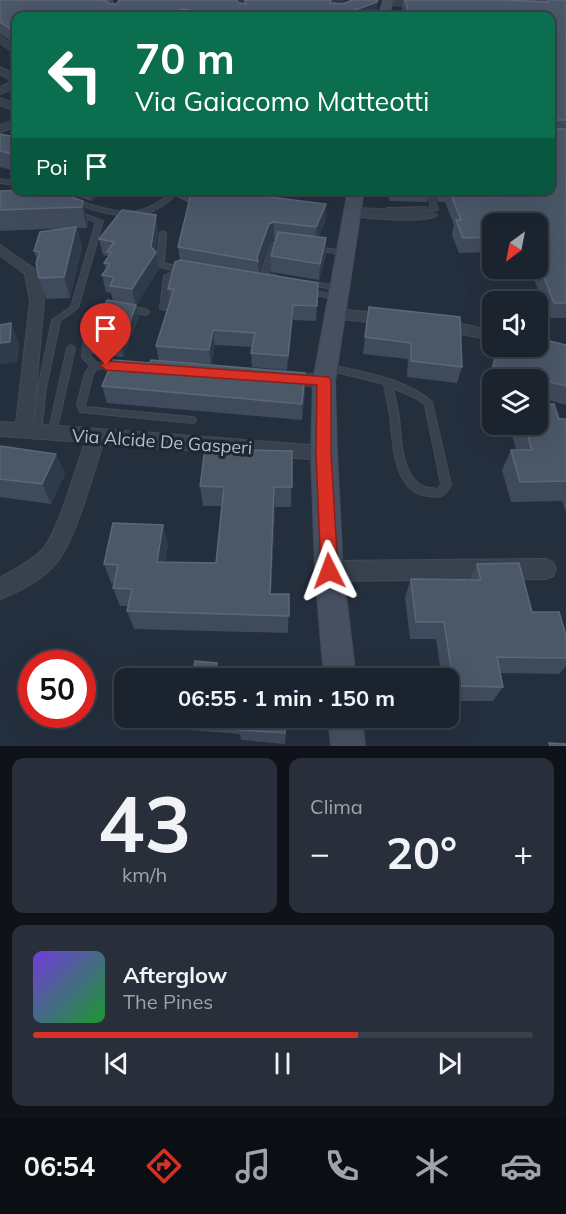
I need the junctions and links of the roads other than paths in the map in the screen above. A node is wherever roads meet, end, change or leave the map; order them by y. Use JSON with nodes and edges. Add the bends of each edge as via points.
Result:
{"nodes":[{"id":1,"x":388,"y":2,"type":"edge"},
{"id":2,"x":432,"y":5,"type":"edge"},
{"id":3,"x":173,"y":195,"type":"edge"},
{"id":4,"x":431,"y":195,"type":"edge"},
{"id":5,"x":73,"y":201,"type":"edge"},
{"id":6,"x":354,"y":201,"type":"edge"},
{"id":7,"x":70,"y":211,"type":"edge"},
{"id":8,"x":382,"y":215,"type":"junction"},
{"id":9,"x":431,"y":215,"type":"dead end"},
{"id":10,"x":163,"y":232,"type":"dead end"},
{"id":11,"x":295,"y":247,"type":"edge"},
{"id":12,"x":305,"y":248,"type":"edge"},
{"id":13,"x":0,"y":249,"type":"edge"},
{"id":14,"x":347,"y":253,"type":"junction"},
{"id":15,"x":179,"y":271,"type":"junction"},
{"id":16,"x":191,"y":273,"type":"edge"},
{"id":17,"x":286,"y":279,"type":"edge"},
{"id":18,"x":297,"y":281,"type":"edge"},
{"id":19,"x":259,"y":284,"type":"edge"},
{"id":20,"x":271,"y":286,"type":"edge"},
{"id":21,"x":305,"y":291,"type":"edge"},
{"id":22,"x":339,"y":300,"type":"junction"},
{"id":23,"x":164,"y":308,"type":"dead end"},
{"id":24,"x":146,"y":312,"type":"dead end"},
{"id":25,"x":482,"y":333,"type":"edge"},
{"id":26,"x":71,"y":348,"type":"dead end"},
{"id":27,"x":325,"y":374,"type":"junction"},
{"id":28,"x":270,"y":377,"type":"edge"},
{"id":29,"x":388,"y":382,"type":"junction"},
{"id":30,"x":192,"y":420,"type":"dead end"},
{"id":31,"x":0,"y":429,"type":"edge"},
{"id":32,"x":38,"y":432,"type":"junction"},
{"id":33,"x":96,"y":438,"type":"junction"},
{"id":34,"x":324,"y":453,"type":"junction"},
{"id":35,"x":546,"y":569,"type":"dead end"},
{"id":36,"x":329,"y":571,"type":"junction"},
{"id":37,"x":0,"y":589,"type":"edge"},
{"id":38,"x":339,"y":668,"type":"edge"},
{"id":39,"x":346,"y":728,"type":"edge"},
{"id":40,"x":348,"y":746,"type":"edge"}],
"edges":[{"from":1,"to":2,"type":"street"},
{"from":3,"to":5,"type":"lane","via":[[159,208],[134,216]]},
{"from":4,"to":8,"type":"lane","via":[[435,209],[388,210]]},
{"from":6,"to":8,"type":"street"},
{"from":6,"to":14,"type":"main road"},
{"from":7,"to":32,"type":"lane","via":[[99,221],[74,309],[56,320],[42,388]]},
{"from":8,"to":9,"type":"street"},
{"from":10,"to":15,"type":"lane","via":[[160,264]]},
{"from":11,"to":17,"type":"lane","via":[[274,244],[264,276]]},
{"from":12,"to":14,"type":"lane"},
{"from":13,"to":32,"type":"street","via":[[32,272],[37,301]]},
{"from":14,"to":22,"type":"main road"},
{"from":15,"to":16,"type":"lane"},
{"from":15,"to":23,"type":"lane","via":[[168,276]]},
{"from":18,"to":22,"type":"lane"},
{"from":19,"to":20,"type":"lane"},
{"from":21,"to":22,"type":"lane"},
{"from":22,"to":25,"type":"street","via":[[413,322]]},
{"from":22,"to":27,"type":"main road"},
{"from":24,"to":30,"type":"lane","via":[[111,307],[100,310],[93,322],[86,357],[106,366],[88,373],[83,410]]},
{"from":26,"to":32,"type":"lane"},
{"from":27,"to":28,"type":"street"},
{"from":27,"to":29,"type":"lane"},
{"from":27,"to":34,"type":"main road"},
{"from":29,"to":29,"type":"lane","via":[[399,462],[409,481],[428,494],[440,493],[446,485],[429,404]]},
{"from":31,"to":32,"type":"street","name":"Via Alcide De Gasperi"},
{"from":32,"to":33,"type":"street","name":"Via Alcide De Gasperi"},
{"from":33,"to":34,"type":"street","name":"Via Alcide De Gasperi"},
{"from":33,"to":37,"type":"street","via":[[60,539],[50,556]]},
{"from":34,"to":36,"type":"main road"},
{"from":35,"to":36,"type":"street"},
{"from":36,"to":38,"type":"main road"},
{"from":39,"to":40,"type":"main road"}]}
